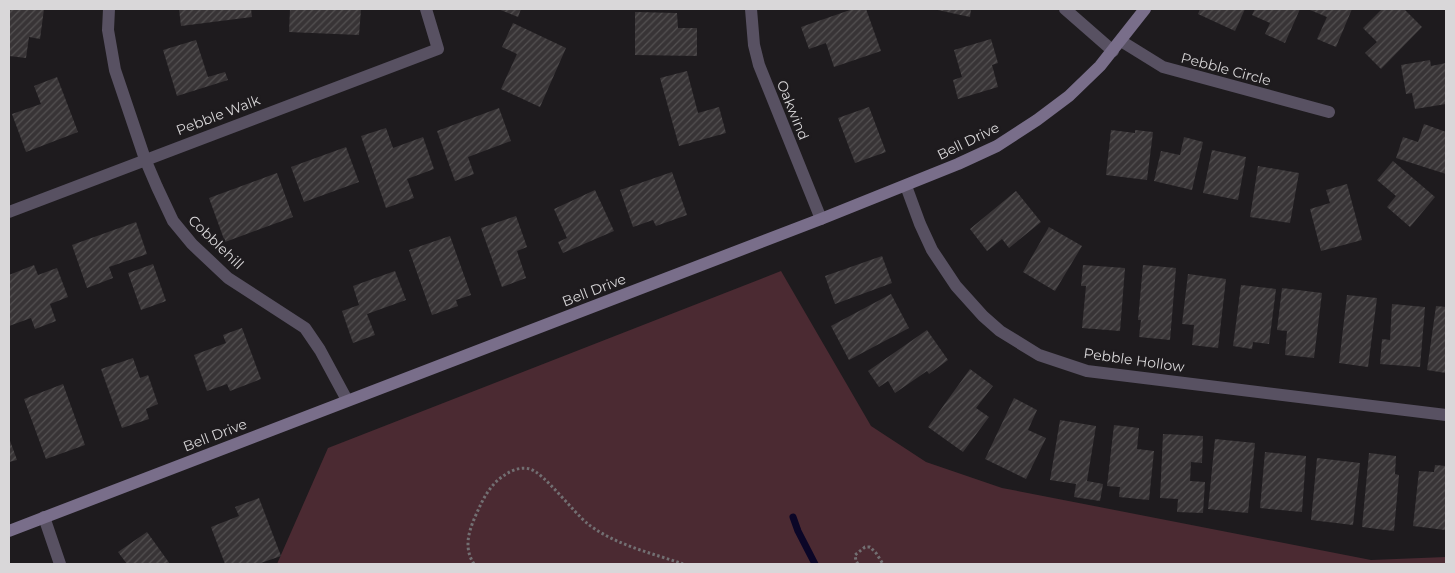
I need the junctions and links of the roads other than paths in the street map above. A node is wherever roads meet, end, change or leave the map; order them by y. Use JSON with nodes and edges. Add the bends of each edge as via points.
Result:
{"nodes":[{"id":1,"x":109,"y":9,"type":"edge"},
{"id":2,"x":426,"y":9,"type":"edge"},
{"id":3,"x":751,"y":9,"type":"edge"},
{"id":4,"x":1065,"y":9,"type":"edge"},
{"id":5,"x":1145,"y":9,"type":"edge"},
{"id":6,"x":1122,"y":41,"type":"junction"},
{"id":7,"x":1113,"y":52,"type":"junction"},
{"id":8,"x":1329,"y":112,"type":"dead end"},
{"id":9,"x":145,"y":158,"type":"junction"},
{"id":10,"x":906,"y":186,"type":"junction"},
{"id":11,"x":9,"y":212,"type":"edge"},
{"id":12,"x":821,"y":220,"type":"junction"},
{"id":13,"x":347,"y":400,"type":"junction"},
{"id":14,"x":1446,"y":415,"type":"edge"},
{"id":15,"x":44,"y":517,"type":"junction"},
{"id":16,"x":9,"y":531,"type":"edge"},
{"id":17,"x":60,"y":564,"type":"edge"}],
"edges":[{"from":1,"to":9,"type":"street","name":"Cobblehill","via":[[108,30],[115,70]]},
{"from":2,"to":9,"type":"street","name":"Pebble Walk","via":[[438,49]]},
{"from":3,"to":12,"type":"street","name":"Oakwind","via":[[759,65]]},
{"from":4,"to":7,"type":"street"},
{"from":5,"to":6,"type":"street","name":"Bell Drive"},
{"from":6,"to":7,"type":"street","name":"Bell Drive"},
{"from":6,"to":8,"type":"street","name":"Pebble Circle","via":[[1163,67]]},
{"from":7,"to":10,"type":"street","name":"Bell Drive","via":[[1069,96],[997,146]]},
{"from":9,"to":11,"type":"street","name":"Pebble Walk"},
{"from":9,"to":13,"type":"street","name":"Cobblehill","via":[[173,221],[192,244],[228,278],[305,328]]},
{"from":10,"to":12,"type":"street","name":"Bell Drive"},
{"from":10,"to":14,"type":"street","name":"Pebble Hollow","via":[[932,250],[956,286],[1000,331],[1039,355],[1087,371]]},
{"from":12,"to":13,"type":"street","name":"Bell Drive"},
{"from":13,"to":15,"type":"street","name":"Bell Drive"},
{"from":15,"to":16,"type":"street","name":"Bell Drive"},
{"from":15,"to":17,"type":"street"}]}
